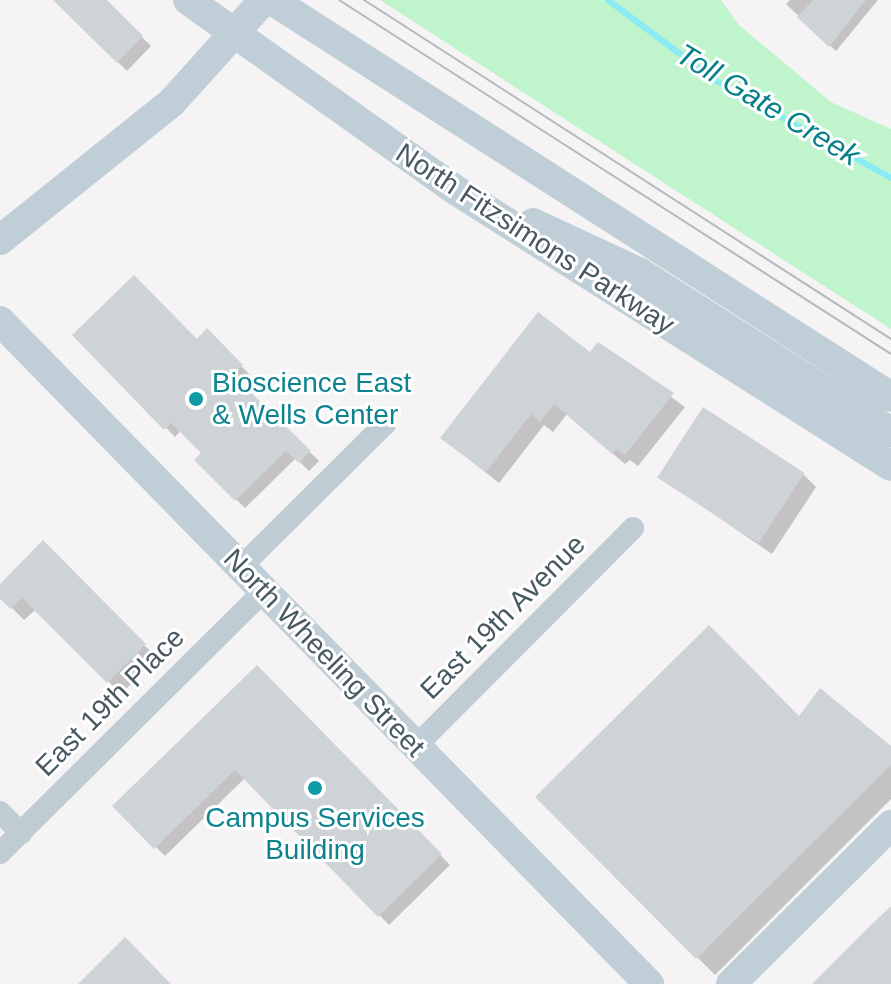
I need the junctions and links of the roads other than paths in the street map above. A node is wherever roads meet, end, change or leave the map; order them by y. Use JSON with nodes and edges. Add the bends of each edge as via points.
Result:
{"nodes":[{"id":1,"x":188,"y":0,"type":"edge"},
{"id":2,"x":264,"y":0,"type":"edge"},
{"id":3,"x":272,"y":0,"type":"edge"},
{"id":4,"x":234,"y":37,"type":"junction"},
{"id":5,"x":454,"y":189,"type":"junction"},
{"id":6,"x":0,"y":240,"type":"edge"},
{"id":7,"x":0,"y":321,"type":"edge"},
{"id":8,"x":891,"y":397,"type":"edge"},
{"id":9,"x":385,"y":424,"type":"dead end"},
{"id":10,"x":891,"y":432,"type":"edge"},
{"id":11,"x":891,"y":466,"type":"edge"},
{"id":12,"x":633,"y":528,"type":"dead end"},
{"id":13,"x":242,"y":566,"type":"junction"},
{"id":14,"x":262,"y":593,"type":"junction"},
{"id":15,"x":415,"y":747,"type":"junction"},
{"id":16,"x":0,"y":812,"type":"edge"},
{"id":17,"x":891,"y":825,"type":"edge"},
{"id":18,"x":21,"y":833,"type":"junction"},
{"id":19,"x":0,"y":853,"type":"edge"},
{"id":20,"x":649,"y":984,"type":"edge"},
{"id":21,"x":731,"y":984,"type":"edge"}],
"edges":[{"from":1,"to":4,"type":"main road","name":"North Fitzsimons Parkway"},
{"from":2,"to":4,"type":"main road"},
{"from":3,"to":8,"type":"main road","name":"North Fitzsimons Parkway"},
{"from":4,"to":5,"type":"main road","name":"North Fitzsimons Parkway"},
{"from":4,"to":6,"type":"main road","via":[[172,102]]},
{"from":5,"to":10,"type":"main road","via":[[622,263]]},
{"from":5,"to":11,"type":"main road","name":"North Fitzsimons Parkway"},
{"from":7,"to":13,"type":"main road","name":"North Wheeling Street"},
{"from":9,"to":13,"type":"street"},
{"from":12,"to":15,"type":"street","name":"East 19th Avenue"},
{"from":13,"to":14,"type":"main road","name":"North Wheeling Street"},
{"from":14,"to":15,"type":"main road","name":"North Wheeling Street"},
{"from":14,"to":18,"type":"street","name":"East 19th Place"},
{"from":15,"to":20,"type":"main road","name":"North Wheeling Street"},
{"from":16,"to":18,"type":"street"},
{"from":17,"to":21,"type":"main road"},
{"from":18,"to":19,"type":"street","name":"East 19th Place"}]}
